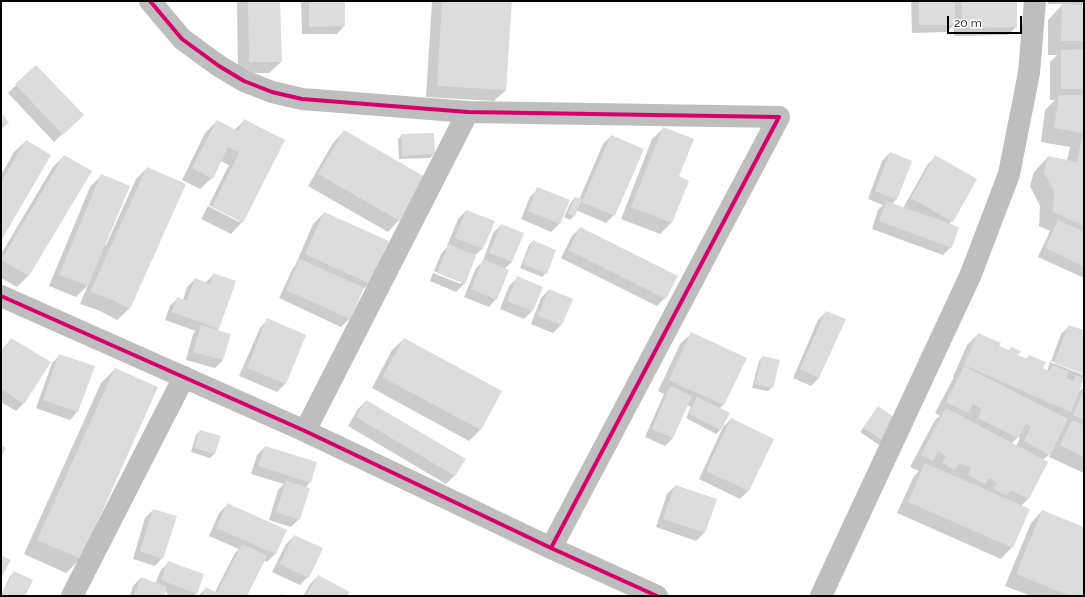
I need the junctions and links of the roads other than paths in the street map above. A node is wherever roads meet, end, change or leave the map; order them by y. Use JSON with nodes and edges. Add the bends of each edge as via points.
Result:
{"nodes":[{"id":1,"x":150,"y":1,"type":"edge"},
{"id":2,"x":1035,"y":1,"type":"edge"},
{"id":3,"x":468,"y":112,"type":"junction"},
{"id":4,"x":1,"y":296,"type":"edge"},
{"id":5,"x":184,"y":377,"type":"junction"},
{"id":6,"x":305,"y":430,"type":"junction"},
{"id":7,"x":551,"y":548,"type":"junction"},
{"id":8,"x":72,"y":596,"type":"edge"},
{"id":9,"x":657,"y":596,"type":"edge"},
{"id":10,"x":821,"y":596,"type":"edge"}],
"edges":[{"from":1,"to":3,"type":"street","via":[[182,39],[244,81],[272,92],[302,99]]},
{"from":2,"to":10,"type":"street","via":[[1029,73],[1009,174],[972,274]]},
{"from":3,"to":6,"type":"street"},
{"from":3,"to":7,"type":"street","via":[[779,117]]},
{"from":4,"to":5,"type":"street"},
{"from":5,"to":6,"type":"street"},
{"from":5,"to":8,"type":"street"},
{"from":6,"to":7,"type":"street"},
{"from":7,"to":9,"type":"street"}]}
